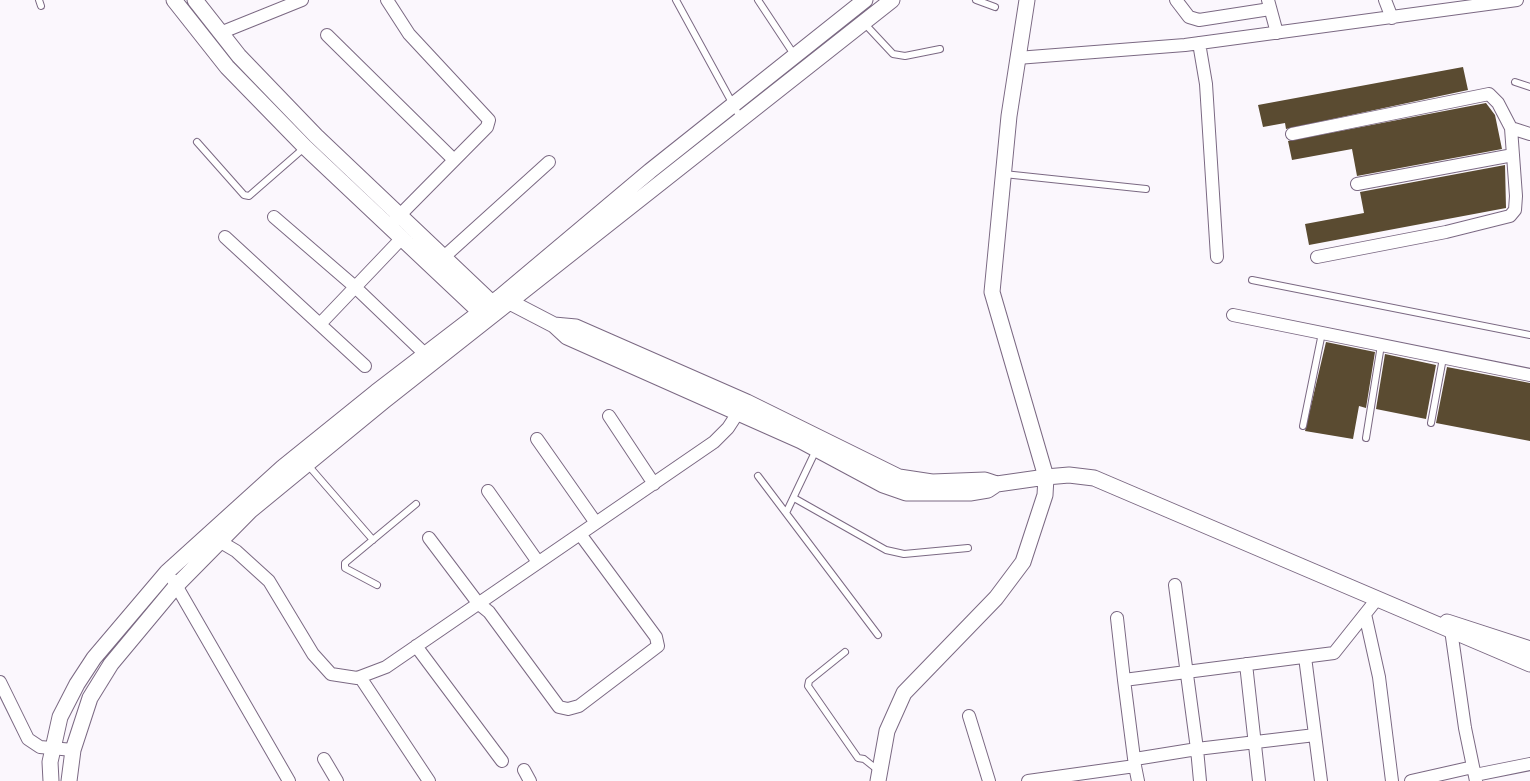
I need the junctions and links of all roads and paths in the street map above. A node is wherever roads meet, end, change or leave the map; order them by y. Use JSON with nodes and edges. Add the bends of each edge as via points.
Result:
{"nodes":[{"id":1,"x":174,"y":0,"type":"edge"},
{"id":2,"x":195,"y":0,"type":"edge"},
{"id":3,"x":302,"y":0,"type":"edge"},
{"id":4,"x":387,"y":0,"type":"edge"},
{"id":5,"x":676,"y":0,"type":"edge"},
{"id":6,"x":758,"y":0,"type":"edge"},
{"id":7,"x":865,"y":0,"type":"edge"},
{"id":8,"x":892,"y":0,"type":"edge"},
{"id":9,"x":976,"y":0,"type":"edge"},
{"id":10,"x":1027,"y":0,"type":"edge"},
{"id":11,"x":1176,"y":0,"type":"edge"},
{"id":12,"x":1385,"y":0,"type":"edge"},
{"id":13,"x":1517,"y":0,"type":"edge"},
{"id":14,"x":1269,"y":4,"type":"edge"},
{"id":15,"x":995,"y":7,"type":"dead end"},
{"id":16,"x":1392,"y":18,"type":"junction"},
{"id":17,"x":864,"y":22,"type":"junction"},
{"id":18,"x":220,"y":33,"type":"junction"},
{"id":19,"x":1277,"y":33,"type":"junction"},
{"id":20,"x":327,"y":35,"type":"dead end"},
{"id":21,"x":1199,"y":44,"type":"junction"},
{"id":22,"x":232,"y":47,"type":"junction"},
{"id":23,"x":940,"y":49,"type":"dead end"},
{"id":24,"x":795,"y":55,"type":"junction"},
{"id":25,"x":219,"y":57,"type":"junction"},
{"id":26,"x":1017,"y":58,"type":"junction"},
{"id":27,"x":804,"y":69,"type":"junction"},
{"id":28,"x":1515,"y":82,"type":"dead end"},
{"id":29,"x":1530,"y":87,"type":"edge"},
{"id":30,"x":733,"y":105,"type":"junction"},
{"id":31,"x":741,"y":120,"type":"junction"},
{"id":32,"x":1511,"y":128,"type":"junction"},
{"id":33,"x":1292,"y":134,"type":"dead end"},
{"id":34,"x":1530,"y":134,"type":"edge"},
{"id":35,"x":197,"y":142,"type":"dead end"},
{"id":36,"x":305,"y":147,"type":"junction"},
{"id":37,"x":1513,"y":155,"type":"junction"},
{"id":38,"x":454,"y":160,"type":"junction"},
{"id":39,"x":549,"y":162,"type":"dead end"},
{"id":40,"x":1004,"y":173,"type":"junction"},
{"id":41,"x":1357,"y":184,"type":"dead end"},
{"id":42,"x":1146,"y":189,"type":"dead end"},
{"id":43,"x":399,"y":215,"type":"junction"},
{"id":44,"x":274,"y":216,"type":"dead end"},
{"id":45,"x":388,"y":227,"type":"junction"},
{"id":46,"x":225,"y":237,"type":"dead end"},
{"id":47,"x":402,"y":238,"type":"junction"},
{"id":48,"x":445,"y":256,"type":"junction"},
{"id":49,"x":1216,"y":257,"type":"dead end"},
{"id":50,"x":1317,"y":257,"type":"dead end"},
{"id":51,"x":1252,"y":280,"type":"dead end"},
{"id":52,"x":354,"y":286,"type":"junction"},
{"id":53,"x":496,"y":304,"type":"junction"},
{"id":54,"x":1233,"y":315,"type":"dead end"},
{"id":55,"x":320,"y":324,"type":"junction"},
{"id":56,"x":1322,"y":333,"type":"junction"},
{"id":57,"x":1530,"y":335,"type":"edge"},
{"id":58,"x":1381,"y":345,"type":"junction"},
{"id":59,"x":425,"y":354,"type":"junction"},
{"id":60,"x":1443,"y":358,"type":"junction"},
{"id":61,"x":365,"y":366,"type":"dead end"},
{"id":62,"x":1530,"y":375,"type":"edge"},
{"id":63,"x":742,"y":407,"type":"junction"},
{"id":64,"x":609,"y":416,"type":"dead end"},
{"id":65,"x":1431,"y":423,"type":"dead end"},
{"id":66,"x":1303,"y":426,"type":"dead end"},
{"id":67,"x":1366,"y":438,"type":"dead end"},
{"id":68,"x":537,"y":440,"type":"dead end"},
{"id":69,"x":816,"y":450,"type":"junction"},
{"id":70,"x":303,"y":460,"type":"junction"},
{"id":71,"x":758,"y":476,"type":"dead end"},
{"id":72,"x":1046,"y":477,"type":"junction"},
{"id":73,"x":654,"y":484,"type":"junction"},
{"id":74,"x":997,"y":484,"type":"junction"},
{"id":75,"x":488,"y":491,"type":"dead end"},
{"id":76,"x":794,"y":498,"type":"junction"},
{"id":77,"x":416,"y":504,"type":"dead end"},
{"id":78,"x":786,"y":513,"type":"junction"},
{"id":79,"x":596,"y":523,"type":"junction"},
{"id":80,"x":580,"y":534,"type":"junction"},
{"id":81,"x":214,"y":538,"type":"junction"},
{"id":82,"x":429,"y":538,"type":"dead end"},
{"id":83,"x":373,"y":540,"type":"junction"},
{"id":84,"x":968,"y":548,"type":"dead end"},
{"id":85,"x":538,"y":562,"type":"junction"},
{"id":86,"x":167,"y":572,"type":"junction"},
{"id":87,"x":377,"y":585,"type":"dead end"},
{"id":88,"x":1175,"y":585,"type":"dead end"},
{"id":89,"x":176,"y":586,"type":"junction"},
{"id":90,"x":1377,"y":599,"type":"junction"},
{"id":91,"x":478,"y":603,"type":"junction"},
{"id":92,"x":1365,"y":614,"type":"junction"},
{"id":93,"x":1117,"y":618,"type":"dead end"},
{"id":94,"x":1450,"y":627,"type":"junction"},
{"id":95,"x":878,"y":635,"type":"dead end"},
{"id":96,"x":416,"y":646,"type":"junction"},
{"id":97,"x":1528,"y":651,"type":"edge"},
{"id":98,"x":845,"y":652,"type":"dead end"},
{"id":99,"x":1305,"y":657,"type":"junction"},
{"id":100,"x":1246,"y":664,"type":"junction"},
{"id":101,"x":1186,"y":672,"type":"junction"},
{"id":102,"x":360,"y":677,"type":"junction"},
{"id":103,"x":1124,"y":680,"type":"junction"},
{"id":104,"x":0,"y":682,"type":"edge"},
{"id":105,"x":969,"y":716,"type":"dead end"},
{"id":106,"x":1315,"y":735,"type":"junction"},
{"id":107,"x":1255,"y":742,"type":"junction"},
{"id":108,"x":53,"y":748,"type":"junction"},
{"id":109,"x":1197,"y":749,"type":"junction"},
{"id":110,"x":72,"y":750,"type":"junction"},
{"id":111,"x":324,"y":759,"type":"dead end"},
{"id":112,"x":502,"y":761,"type":"dead end"},
{"id":113,"x":1135,"y":762,"type":"junction"},
{"id":114,"x":1530,"y":764,"type":"edge"},
{"id":115,"x":1475,"y":775,"type":"edge"},
{"id":116,"x":877,"y":777,"type":"edge"},
{"id":117,"x":51,"y":781,"type":"edge"},
{"id":118,"x":69,"y":781,"type":"edge"},
{"id":119,"x":289,"y":781,"type":"edge"},
{"id":120,"x":337,"y":781,"type":"edge"},
{"id":121,"x":429,"y":781,"type":"edge"},
{"id":122,"x":989,"y":781,"type":"edge"},
{"id":123,"x":1028,"y":781,"type":"edge"},
{"id":124,"x":1137,"y":781,"type":"edge"},
{"id":125,"x":1200,"y":781,"type":"edge"},
{"id":126,"x":1260,"y":781,"type":"edge"},
{"id":127,"x":1321,"y":781,"type":"edge"},
{"id":128,"x":1392,"y":781,"type":"edge"},
{"id":129,"x":1411,"y":781,"type":"edge"}],
"edges":[{"from":1,"to":25,"type":"street"},
{"from":2,"to":18,"type":"street"},
{"from":3,"to":18,"type":"street"},
{"from":4,"to":38,"type":"street","via":[[409,34],[489,120],[487,127]]},
{"from":5,"to":30,"type":"lane"},
{"from":6,"to":24,"type":"lane"},
{"from":7,"to":24,"type":"street"},
{"from":8,"to":17,"type":"street"},
{"from":9,"to":15,"type":"lane"},
{"from":10,"to":26,"type":"street"},
{"from":11,"to":14,"type":"street","via":[[1189,17],[1199,20]]},
{"from":12,"to":16,"type":"street"},
{"from":13,"to":16,"type":"street"},
{"from":14,"to":19,"type":"street"},
{"from":16,"to":19,"type":"street"},
{"from":17,"to":23,"type":"lane","via":[[893,54],[905,56]]},
{"from":17,"to":27,"type":"street"},
{"from":18,"to":22,"type":"street"},
{"from":19,"to":21,"type":"street"},
{"from":20,"to":38,"type":"street"},
{"from":21,"to":26,"type":"street"},
{"from":21,"to":49,"type":"street","via":[[1206,84]]},
{"from":22,"to":25,"type":"street"},
{"from":22,"to":43,"type":"street","via":[[316,136]]},
{"from":24,"to":27,"type":"lane"},
{"from":24,"to":30,"type":"street"},
{"from":25,"to":36,"type":"street"},
{"from":26,"to":40,"type":"street"},
{"from":27,"to":31,"type":"street"},
{"from":28,"to":29,"type":"lane"},
{"from":30,"to":31,"type":"lane"},
{"from":30,"to":53,"type":"street"},
{"from":31,"to":53,"type":"street"},
{"from":32,"to":33,"type":"street","via":[[1489,94]]},
{"from":32,"to":34,"type":"street"},
{"from":32,"to":37,"type":"street"},
{"from":35,"to":36,"type":"lane","via":[[249,196]]},
{"from":36,"to":45,"type":"street"},
{"from":37,"to":41,"type":"street"},
{"from":37,"to":50,"type":"street","via":[[1516,195],[1515,210],[1510,216]]},
{"from":38,"to":43,"type":"street"},
{"from":39,"to":48,"type":"street"},
{"from":40,"to":42,"type":"lane"},
{"from":40,"to":72,"type":"street","via":[[993,292]]},
{"from":43,"to":45,"type":"street"},
{"from":43,"to":48,"type":"street"},
{"from":44,"to":52,"type":"street"},
{"from":45,"to":47,"type":"street"},
{"from":46,"to":55,"type":"street"},
{"from":47,"to":52,"type":"street"},
{"from":47,"to":53,"type":"street"},
{"from":48,"to":53,"type":"street"},
{"from":51,"to":57,"type":"lane"},
{"from":52,"to":55,"type":"street"},
{"from":52,"to":59,"type":"street"},
{"from":53,"to":59,"type":"street"},
{"from":53,"to":63,"type":"street","via":[[554,325],[576,327]]},
{"from":53,"to":70,"type":"street"},
{"from":54,"to":56,"type":"street"},
{"from":55,"to":61,"type":"street"},
{"from":56,"to":58,"type":"street"},
{"from":56,"to":66,"type":"lane"},
{"from":58,"to":60,"type":"street"},
{"from":58,"to":67,"type":"lane"},
{"from":59,"to":70,"type":"street"},
{"from":60,"to":62,"type":"street"},
{"from":60,"to":65,"type":"lane"},
{"from":63,"to":69,"type":"street"},
{"from":63,"to":73,"type":"street","via":[[714,442]]},
{"from":63,"to":74,"type":"street","via":[[899,477],[932,482],[985,480]]},
{"from":64,"to":73,"type":"street"},
{"from":68,"to":79,"type":"street"},
{"from":69,"to":74,"type":"street","via":[[906,493],[970,493]]},
{"from":69,"to":76,"type":"lane"},
{"from":70,"to":81,"type":"street"},
{"from":70,"to":83,"type":"lane"},
{"from":71,"to":78,"type":"lane"},
{"from":72,"to":74,"type":"street"},
{"from":72,"to":90,"type":"street","via":[[1094,478]]},
{"from":72,"to":116,"type":"street","via":[[1045,495],[1023,562],[996,598],[904,693],[887,730]]},
{"from":73,"to":79,"type":"street"},
{"from":75,"to":85,"type":"street"},
{"from":76,"to":78,"type":"lane"},
{"from":76,"to":84,"type":"lane","via":[[886,550],[904,554]]},
{"from":77,"to":83,"type":"lane"},
{"from":78,"to":95,"type":"lane"},
{"from":79,"to":80,"type":"street"},
{"from":80,"to":85,"type":"street"},
{"from":80,"to":91,"type":"street","via":[[656,637],[658,646],[579,706],[559,707],[489,612]]},
{"from":81,"to":86,"type":"street"},
{"from":81,"to":89,"type":"street"},
{"from":81,"to":102,"type":"street","via":[[236,551],[269,581],[313,654],[331,674]]},
{"from":82,"to":91,"type":"street"},
{"from":83,"to":87,"type":"lane","via":[[345,566]]},
{"from":85,"to":91,"type":"street"},
{"from":86,"to":89,"type":"street"},
{"from":86,"to":108,"type":"street","via":[[94,658],[60,717]]},
{"from":88,"to":101,"type":"street"},
{"from":89,"to":110,"type":"street","via":[[111,664],[90,698]]},
{"from":89,"to":119,"type":"street"},
{"from":90,"to":92,"type":"street"},
{"from":90,"to":94,"type":"street"},
{"from":91,"to":96,"type":"street"},
{"from":92,"to":99,"type":"street","via":[[1334,653]]},
{"from":92,"to":128,"type":"street","via":[[1379,677]]},
{"from":93,"to":103,"type":"street"},
{"from":94,"to":97,"type":"street"},
{"from":94,"to":115,"type":"street"},
{"from":96,"to":102,"type":"street","via":[[386,667]]},
{"from":96,"to":112,"type":"street"},
{"from":98,"to":116,"type":"lane","via":[[808,681],[808,686],[858,758],[864,759]]},
{"from":99,"to":100,"type":"street"},
{"from":99,"to":106,"type":"street"},
{"from":100,"to":101,"type":"street"},
{"from":100,"to":107,"type":"street"},
{"from":101,"to":103,"type":"street"},
{"from":101,"to":109,"type":"street"},
{"from":102,"to":121,"type":"street"},
{"from":103,"to":113,"type":"street"},
{"from":104,"to":108,"type":"street","via":[[28,739],[33,744]]},
{"from":105,"to":122,"type":"street"},
{"from":106,"to":107,"type":"street"},
{"from":106,"to":127,"type":"street"},
{"from":107,"to":109,"type":"street"},
{"from":107,"to":126,"type":"street"},
{"from":108,"to":110,"type":"street"},
{"from":108,"to":117,"type":"street"},
{"from":109,"to":113,"type":"street"},
{"from":109,"to":125,"type":"street"},
{"from":110,"to":118,"type":"street"},
{"from":111,"to":120,"type":"street"},
{"from":113,"to":123,"type":"street"},
{"from":113,"to":124,"type":"street"},
{"from":114,"to":115,"type":"street"},
{"from":115,"to":129,"type":"street"}]}
